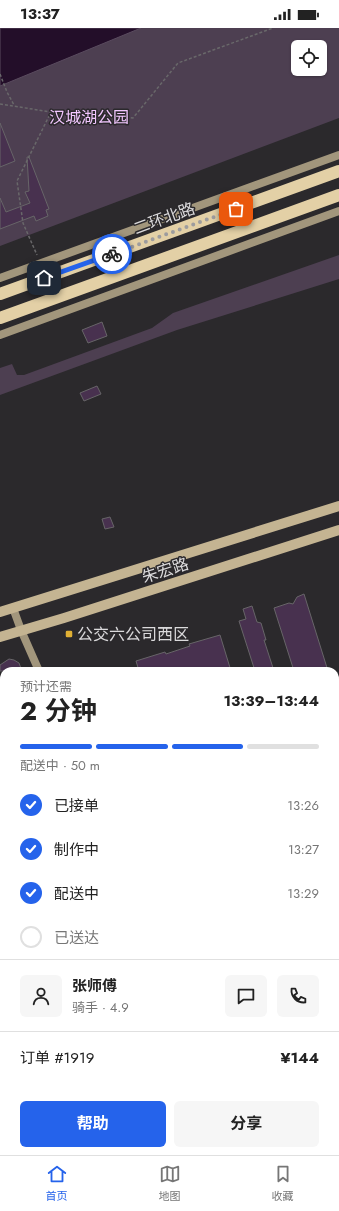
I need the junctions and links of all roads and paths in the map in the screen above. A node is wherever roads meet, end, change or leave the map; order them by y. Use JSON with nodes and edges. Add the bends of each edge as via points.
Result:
{"nodes":[{"id":1,"x":273,"y":28,"type":"edge"},
{"id":2,"x":0,"y":74,"type":"edge"},
{"id":3,"x":0,"y":104,"type":"edge"},
{"id":4,"x":15,"y":105,"type":"junction"},
{"id":5,"x":51,"y":112,"type":"junction"},
{"id":6,"x":339,"y":155,"type":"edge"},
{"id":7,"x":339,"y":171,"type":"edge"},
{"id":8,"x":339,"y":195,"type":"edge"},
{"id":9,"x":339,"y":211,"type":"edge"},
{"id":10,"x":41,"y":263,"type":"junction"},
{"id":11,"x":0,"y":278,"type":"edge"},
{"id":12,"x":0,"y":294,"type":"edge"},
{"id":13,"x":0,"y":318,"type":"edge"},
{"id":14,"x":0,"y":335,"type":"edge"},
{"id":15,"x":339,"y":506,"type":"edge"},
{"id":16,"x":339,"y":530,"type":"edge"},
{"id":17,"x":13,"y":608,"type":"junction"},
{"id":18,"x":0,"y":612,"type":"edge"},
{"id":19,"x":21,"y":630,"type":"junction"},
{"id":20,"x":0,"y":637,"type":"edge"},
{"id":21,"x":37,"y":667,"type":"edge"}],
"edges":[{"from":1,"to":5,"type":"path","via":[[178,63],[133,118]]},
{"from":2,"to":4,"type":"path"},
{"from":3,"to":4,"type":"path"},
{"from":4,"to":5,"type":"path"},
{"from":5,"to":10,"type":"path","via":[[17,181],[23,223]]},
{"from":6,"to":10,"type":"main road"},
{"from":7,"to":12,"type":"highway","name":"二环北路"},
{"from":8,"to":13,"type":"highway"},
{"from":9,"to":14,"type":"main road"},
{"from":10,"to":11,"type":"main road"},
{"from":15,"to":17,"type":"main road","name":"朱宏路"},
{"from":16,"to":19,"type":"main road","name":"朱宏路"},
{"from":17,"to":18,"type":"main road","name":"朱宏路"},
{"from":17,"to":19,"type":"main road"},
{"from":19,"to":20,"type":"main road","name":"朱宏路"},
{"from":19,"to":21,"type":"main road"}]}
